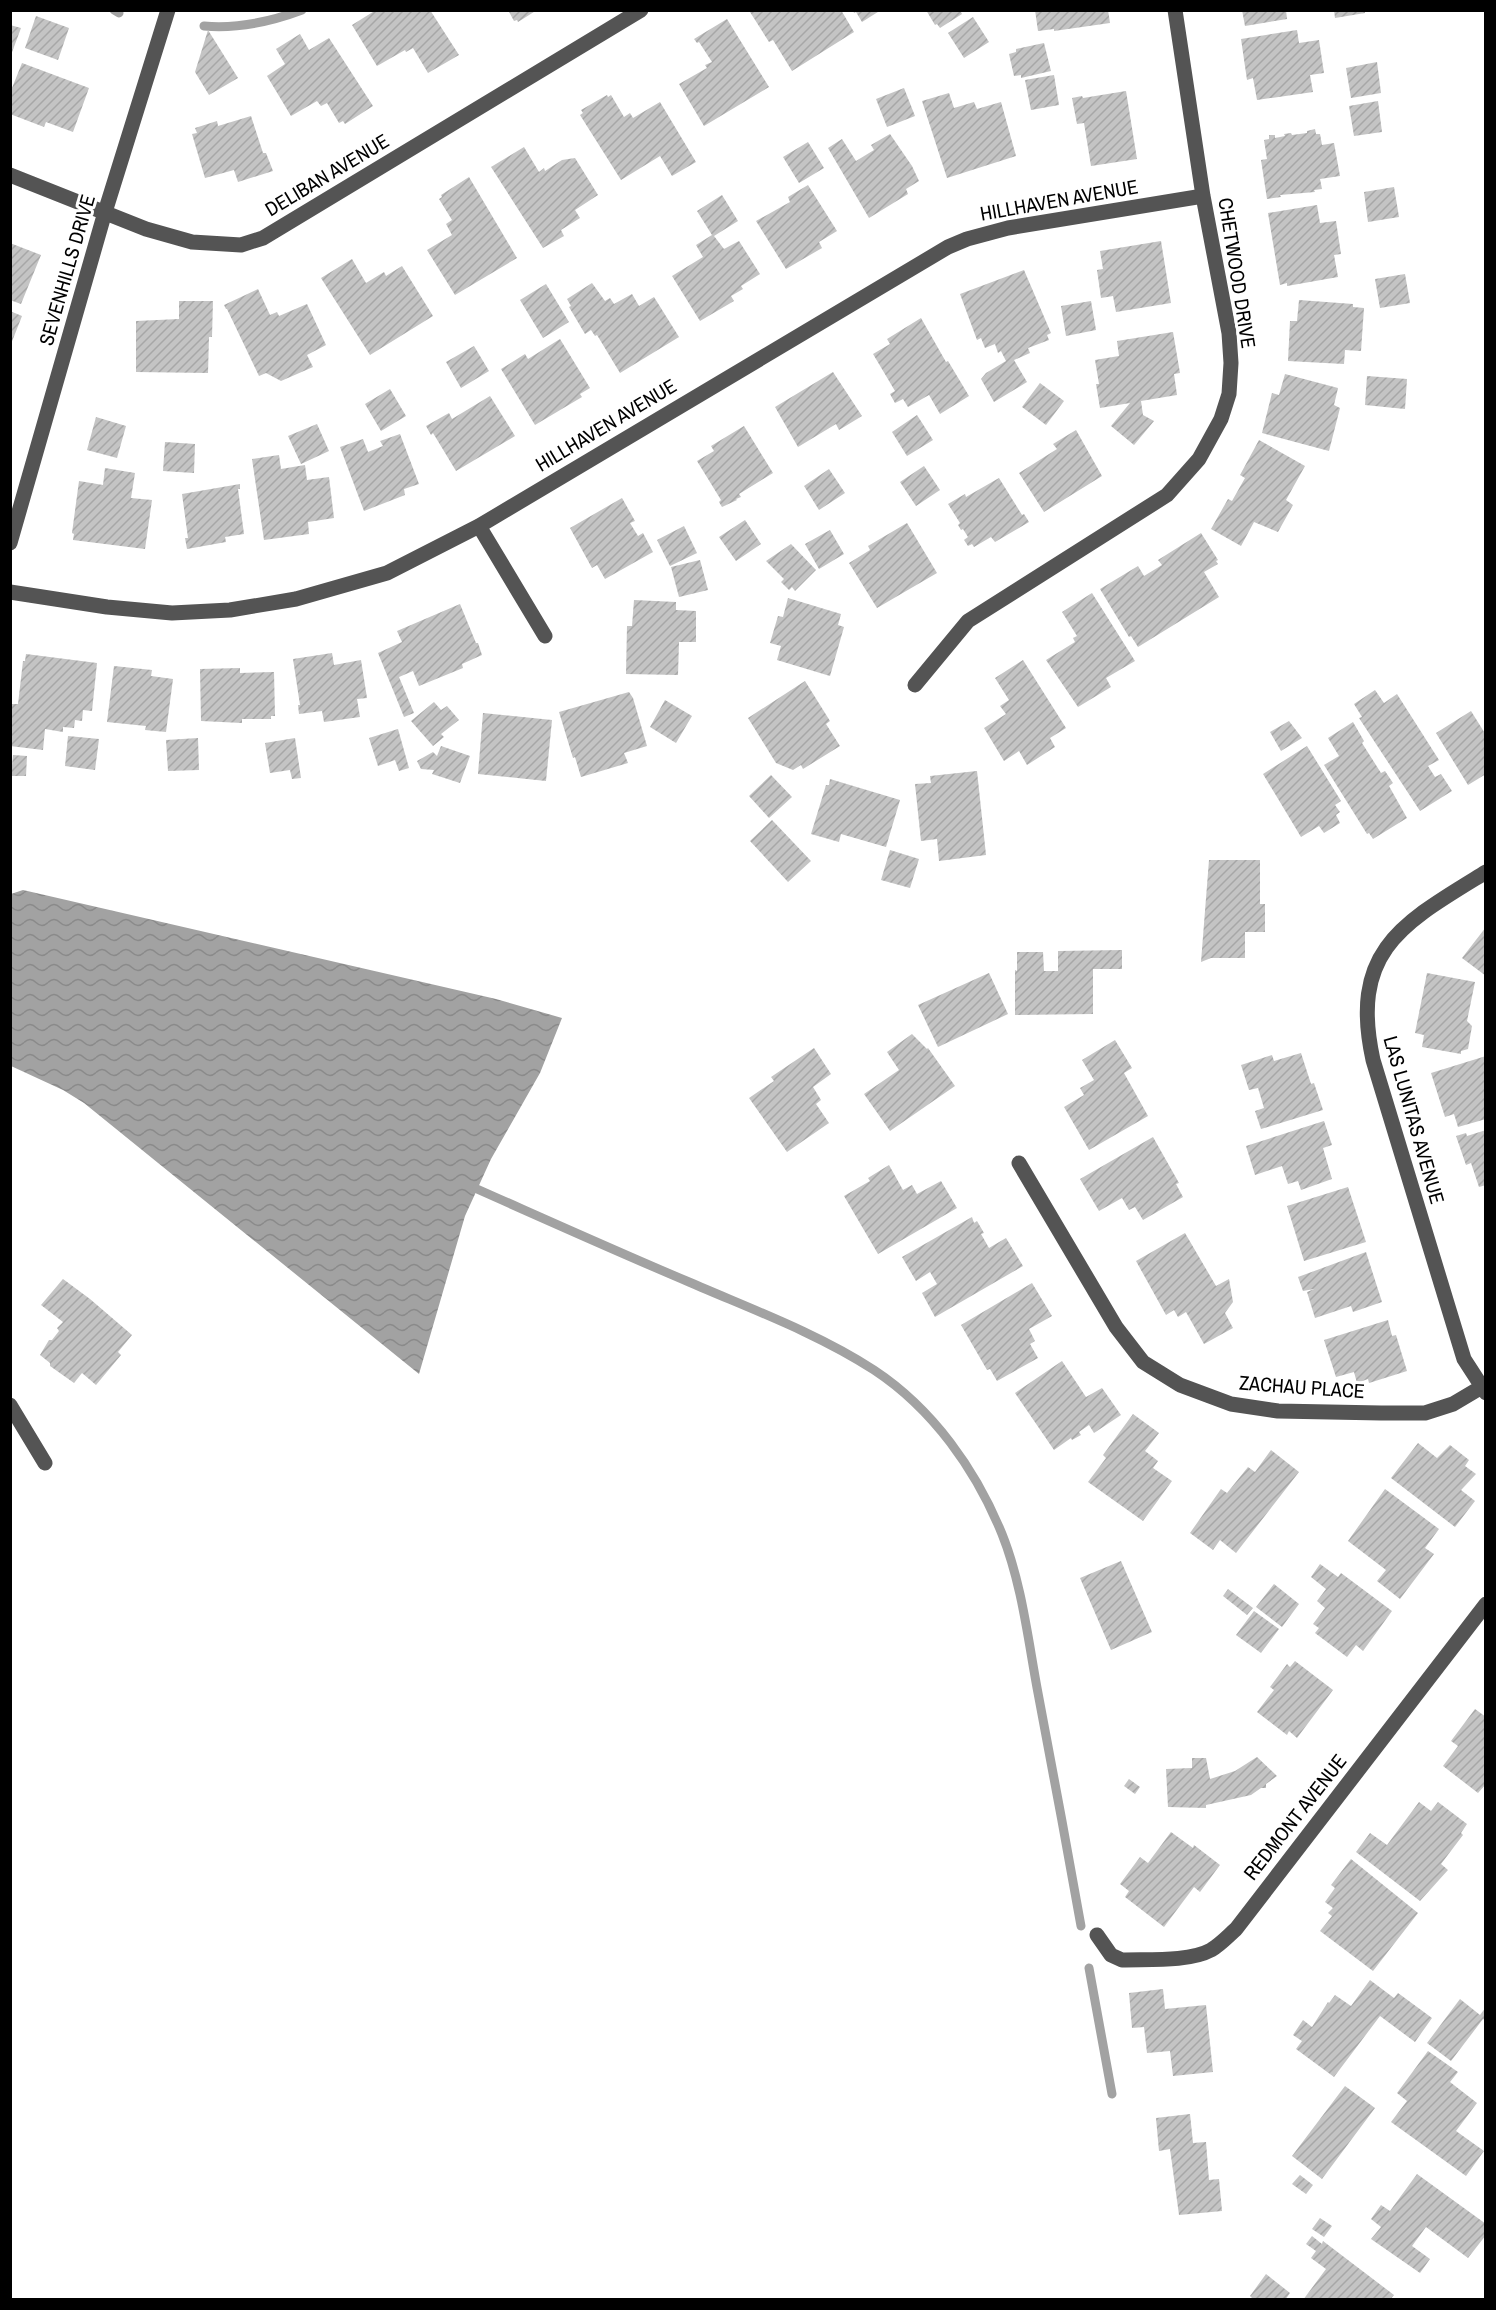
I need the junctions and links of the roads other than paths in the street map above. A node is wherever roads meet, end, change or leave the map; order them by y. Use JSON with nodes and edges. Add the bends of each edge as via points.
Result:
{"nodes":[{"id":1,"x":168,"y":10,"type":"edge"},
{"id":2,"x":641,"y":10,"type":"edge"},
{"id":3,"x":1175,"y":10,"type":"edge"},
{"id":4,"x":10,"y":175,"type":"edge"},
{"id":5,"x":1203,"y":196,"type":"junction"},
{"id":6,"x":105,"y":212,"type":"junction"},
{"id":7,"x":479,"y":526,"type":"junction"},
{"id":8,"x":10,"y":543,"type":"edge"},
{"id":9,"x":10,"y":592,"type":"edge"},
{"id":10,"x":545,"y":636,"type":"dead end"},
{"id":11,"x":915,"y":685,"type":"dead end"},
{"id":12,"x":1485,"y":872,"type":"edge"},
{"id":13,"x":1019,"y":1163,"type":"dead end"},
{"id":14,"x":1483,"y":1390,"type":"edge"},
{"id":15,"x":10,"y":1405,"type":"edge"},
{"id":16,"x":45,"y":1463,"type":"dead end"},
{"id":17,"x":1485,"y":1605,"type":"edge"},
{"id":18,"x":1097,"y":1935,"type":"dead end"}],
"edges":[{"from":1,"to":6,"type":"street","name":"SEVENHILLS DRIVE"},
{"from":2,"to":6,"type":"street","name":"DELIBAN AVENUE","via":[[263,238],[241,245],[192,242]]},
{"from":3,"to":5,"type":"street","name":"CHETWOOD DRIVE"},
{"from":4,"to":6,"type":"street","name":"DELIBAN AVENUE"},
{"from":5,"to":7,"type":"street","name":"HILLHAVEN AVENUE","via":[[1008,228],[948,247]]},
{"from":5,"to":11,"type":"street","name":"CHETWOOD DRIVE","via":[[1231,363],[1229,394],[1198,459],[1167,495],[1151,507],[968,621]]},
{"from":6,"to":8,"type":"street","name":"SEVENHILLS DRIVE"},
{"from":7,"to":9,"type":"street","name":"HILLHAVEN AVENUE","via":[[387,573],[296,599],[230,610],[172,613]]},
{"from":7,"to":10,"type":"street"},
{"from":12,"to":14,"type":"street","name":"LAS LUNITAS AVENUE","via":[[1400,930],[1379,961],[1367,1004],[1373,1060],[1464,1359]]},
{"from":13,"to":14,"type":"street","name":"ZACHAU PLACE","via":[[1116,1327],[1143,1362],[1180,1385],[1230,1404],[1278,1411],[1392,1413],[1425,1413]]},
{"from":15,"to":16,"type":"street"},
{"from":17,"to":18,"type":"street","name":"REDMONT AVENUE","via":[[1224,1940],[1195,1956],[1122,1960],[1112,1955]]}]}
